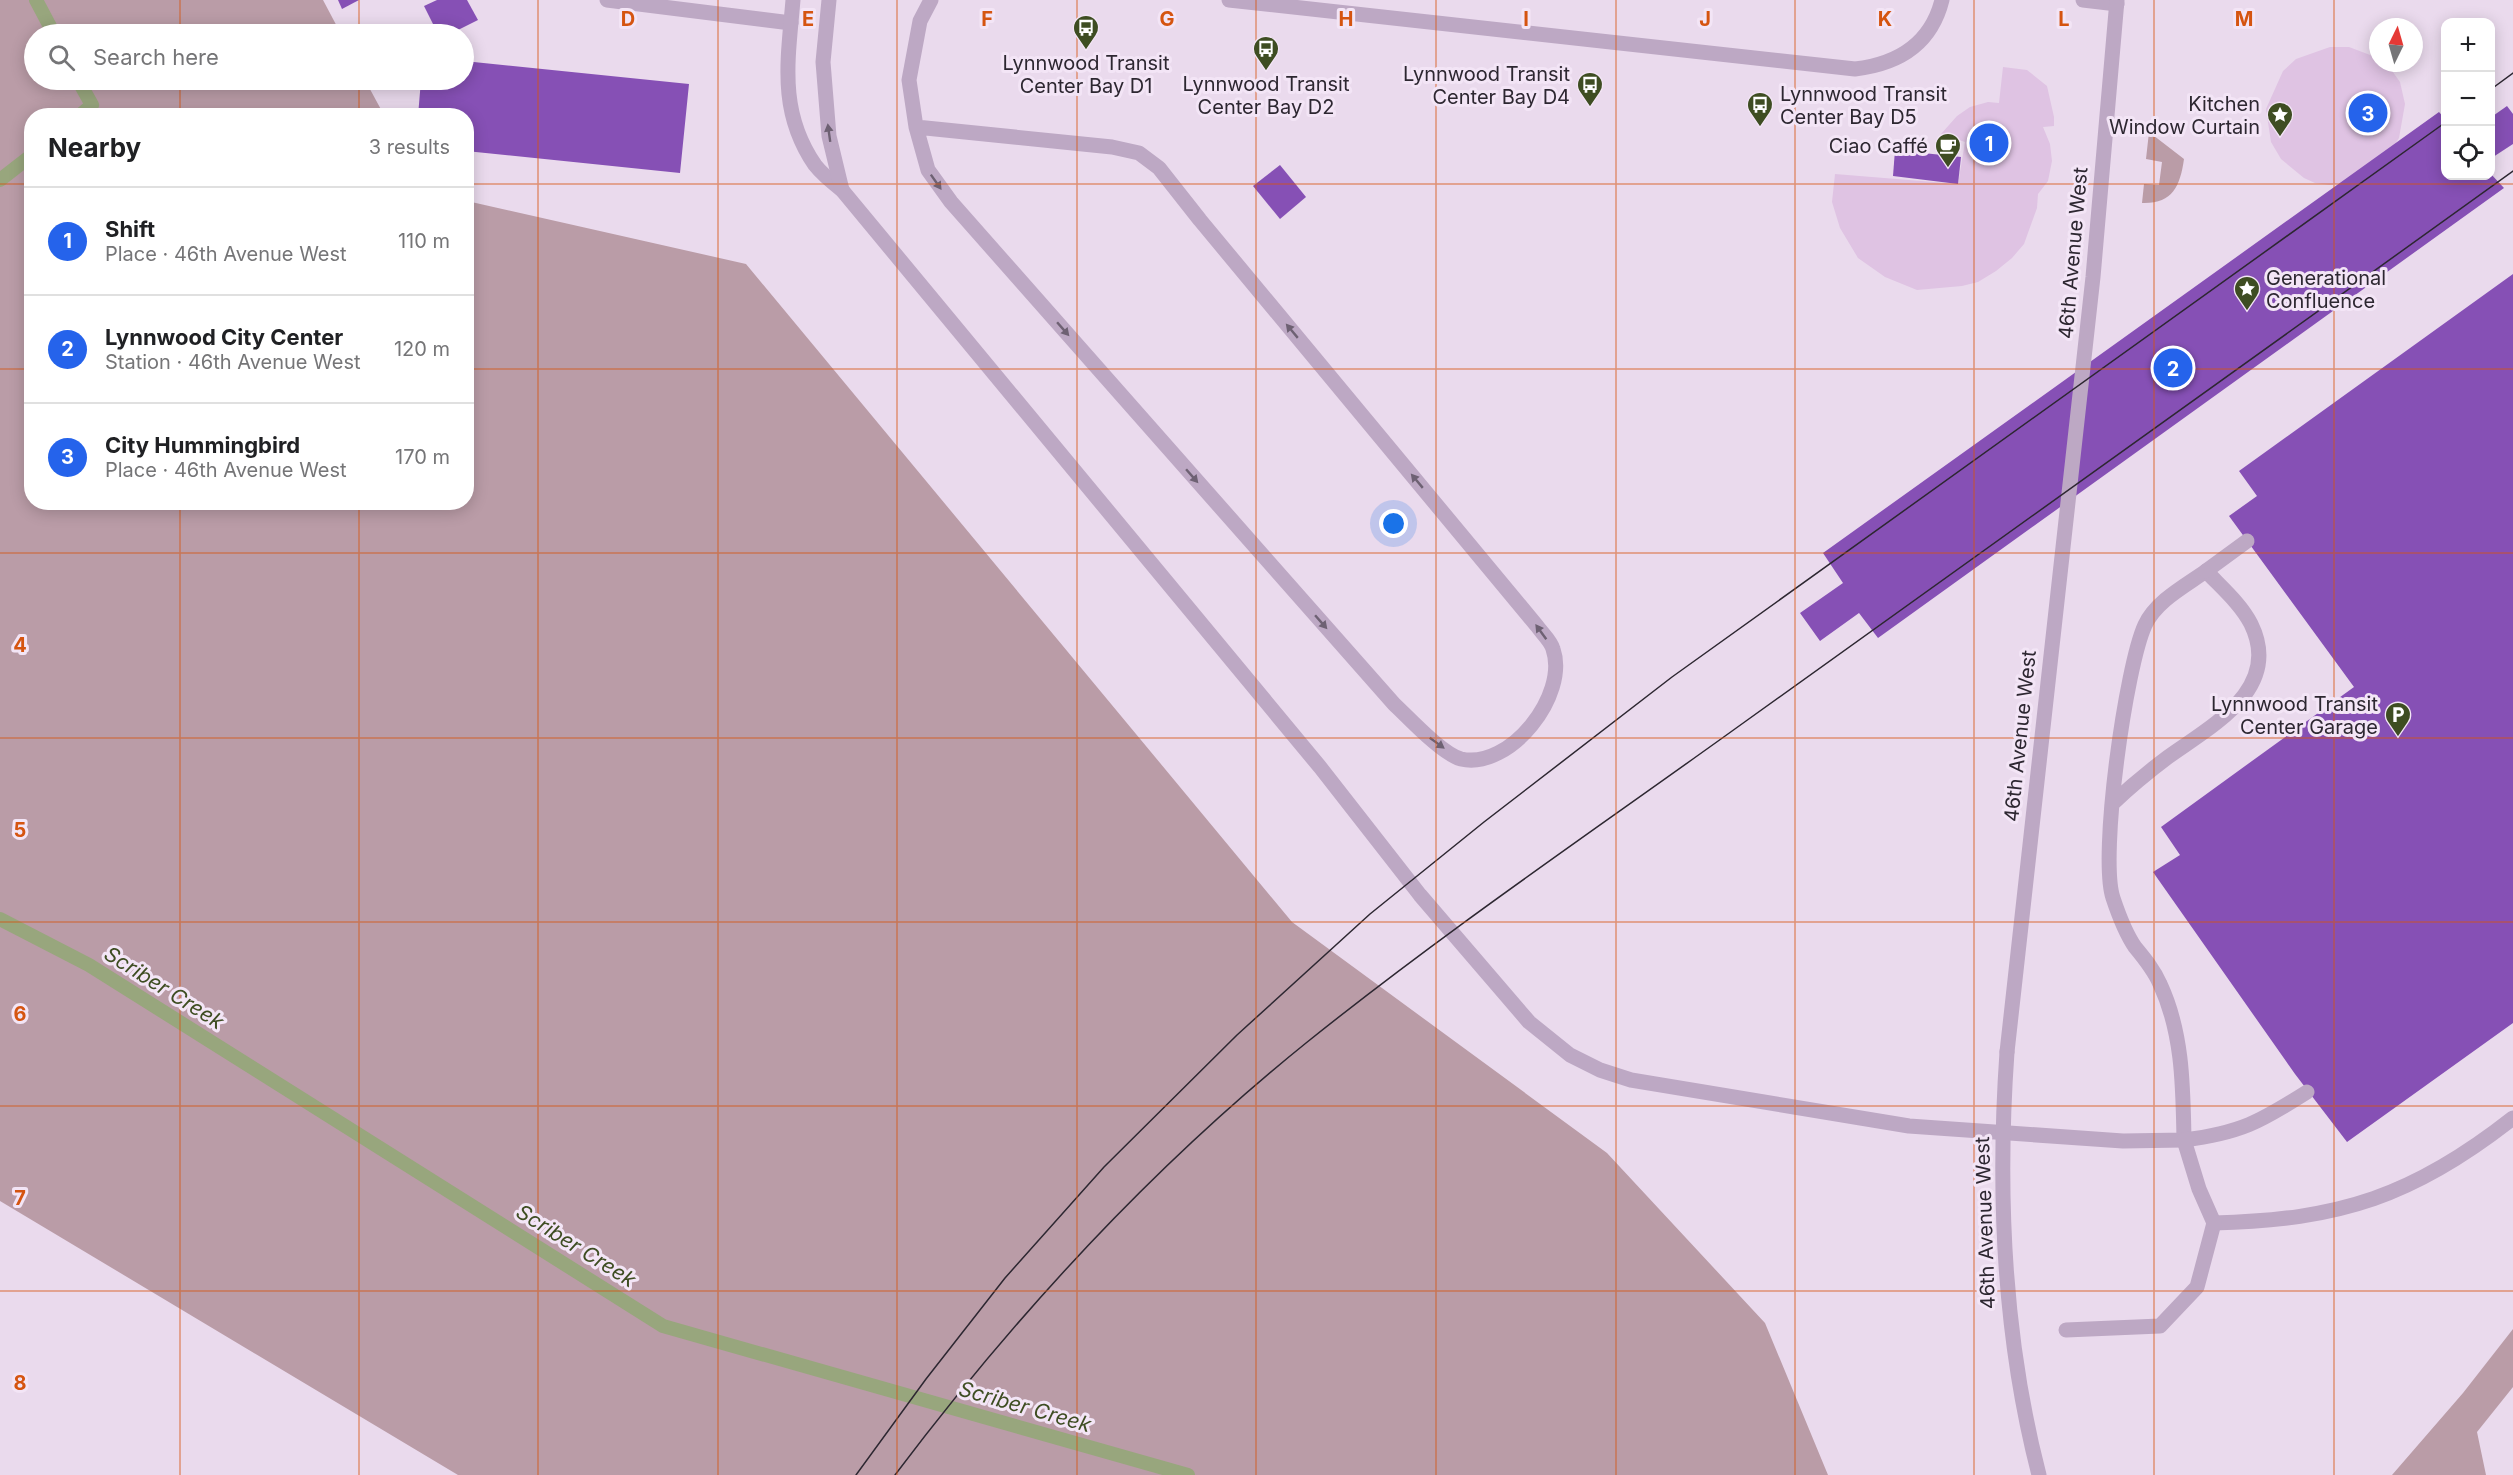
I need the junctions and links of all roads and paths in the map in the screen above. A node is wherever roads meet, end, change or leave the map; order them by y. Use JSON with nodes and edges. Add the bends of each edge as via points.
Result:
{"nodes":[{"id":1,"x":607,"y":0,"type":"edge"},
{"id":2,"x":793,"y":0,"type":"edge"},
{"id":3,"x":829,"y":0,"type":"edge"},
{"id":4,"x":931,"y":0,"type":"edge"},
{"id":5,"x":1229,"y":0,"type":"edge"},
{"id":6,"x":1942,"y":0,"type":"edge"},
{"id":7,"x":2083,"y":0,"type":"edge"},
{"id":8,"x":2117,"y":2,"type":"edge"},
{"id":9,"x":657,"y":3,"type":"edge"},
{"id":10,"x":791,"y":23,"type":"junction"},
{"id":11,"x":916,"y":128,"type":"junction"},
{"id":12,"x":842,"y":190,"type":"junction"},
{"id":13,"x":2247,"y":541,"type":"dead end"},
{"id":14,"x":2206,"y":572,"type":"junction"},
{"id":15,"x":2112,"y":804,"type":"junction"},
{"id":16,"x":2307,"y":1092,"type":"dead end"},
{"id":17,"x":2513,"y":1118,"type":"edge"},
{"id":18,"x":2184,"y":1140,"type":"junction"},
{"id":19,"x":2214,"y":1223,"type":"junction"},
{"id":20,"x":2066,"y":1330,"type":"dead end"},
{"id":21,"x":2039,"y":1475,"type":"edge"}],
"edges":[{"from":1,"to":9,"type":"street"},
{"from":2,"to":10,"type":"street"},
{"from":12,"to":3,"type":"street","one_way":true,"via":[[829,136],[823,62]]},
{"from":4,"to":11,"type":"street","via":[[920,21],[909,80]]},
{"from":5,"to":6,"type":"street","via":[[1855,69],[1903,57],[1931,29]]},
{"from":7,"to":8,"type":"street"},
{"from":8,"to":21,"type":"street","name":"46th Avenue West","bridge":true,"via":[[2093,277],[2007,1052],[2002,1159],[2009,1317]]},
{"from":9,"to":10,"type":"street"},
{"from":10,"to":12,"type":"street","via":[[786,80],[796,126],[816,166]]},
{"from":11,"to":11,"type":"street","one_way":true,"via":[[928,170],[951,202],[1394,704],[1459,759],[1485,760],[1508,749],[1548,704],[1555,677],[1553,649],[1159,168],[1139,153],[1112,147]]},
{"from":12,"to":18,"type":"street","via":[[1320,767],[1420,895],[1529,1022],[1554,1044],[1585,1064],[1631,1080],[1909,1126],[2123,1141]]},
{"from":13,"to":14,"type":"street"},
{"from":14,"to":15,"type":"street","via":[[2167,598],[2146,623],[2133,657]]},
{"from":14,"to":15,"type":"street","via":[[2250,623],[2258,653],[2251,688],[2236,706],[2140,777]]},
{"from":15,"to":18,"type":"street","via":[[2108,872],[2112,897],[2134,945],[2161,985],[2170,1011],[2183,1082]]},
{"from":16,"to":18,"type":"street","via":[[2241,1130]]},
{"from":17,"to":19,"type":"street","via":[[2476,1147],[2395,1192],[2341,1210],[2304,1217]]},
{"from":18,"to":19,"type":"street"},
{"from":19,"to":20,"type":"street","via":[[2197,1287],[2160,1326]]}]}
